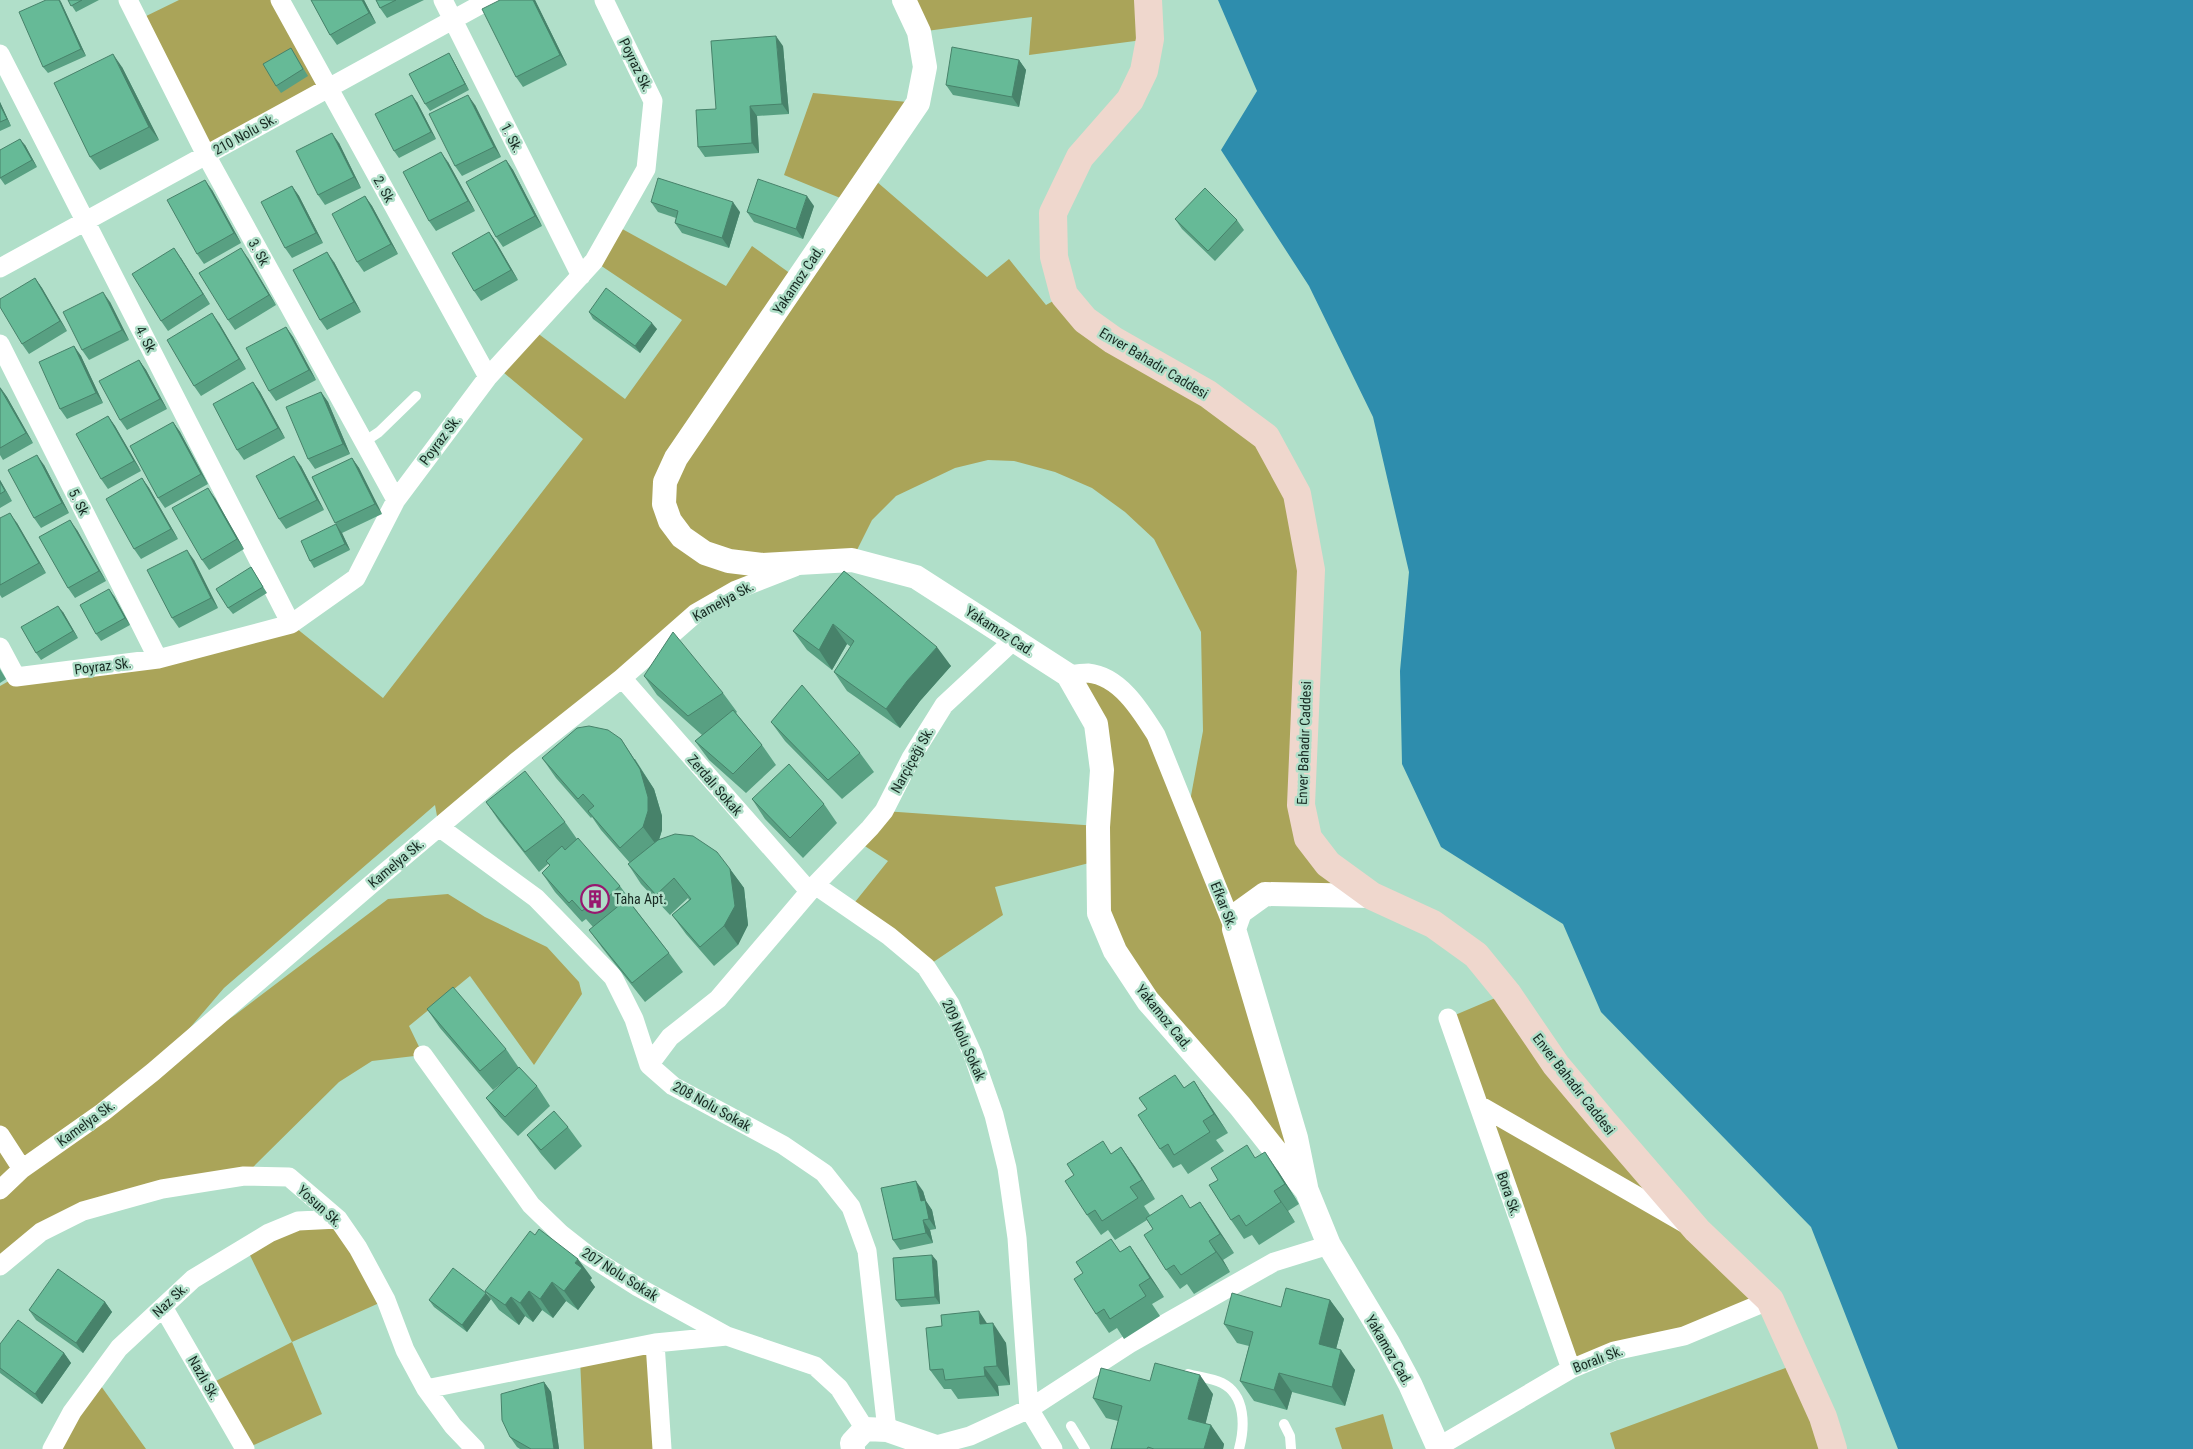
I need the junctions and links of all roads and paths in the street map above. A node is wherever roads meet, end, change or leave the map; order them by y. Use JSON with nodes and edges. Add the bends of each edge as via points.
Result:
{"nodes":[{"id":1,"x":128,"y":0,"type":"edge"},
{"id":2,"x":280,"y":0,"type":"edge"},
{"id":3,"x":443,"y":0,"type":"edge"},
{"id":4,"x":489,"y":0,"type":"edge"},
{"id":5,"x":604,"y":0,"type":"edge"},
{"id":6,"x":904,"y":0,"type":"edge"},
{"id":7,"x":1148,"y":0,"type":"edge"},
{"id":8,"x":453,"y":20,"type":"junction"},
{"id":9,"x":0,"y":54,"type":"edge"},
{"id":10,"x":328,"y":88,"type":"junction"},
{"id":11,"x":206,"y":155,"type":"junction"},
{"id":12,"x":86,"y":221,"type":"junction"},
{"id":13,"x":0,"y":268,"type":"edge"},
{"id":14,"x":581,"y":276,"type":"junction"},
{"id":15,"x":0,"y":344,"type":"edge"},
{"id":16,"x":488,"y":377,"type":"junction"},
{"id":17,"x":416,"y":396,"type":"dead end"},
{"id":18,"x":364,"y":442,"type":"junction"},
{"id":19,"x":396,"y":500,"type":"junction"},
{"id":20,"x":808,"y":562,"type":"junction"},
{"id":21,"x":291,"y":624,"type":"junction"},
{"id":22,"x":1014,"y":640,"type":"junction"},
{"id":23,"x":0,"y":647,"type":"edge"},
{"id":24,"x":158,"y":659,"type":"junction"},
{"id":25,"x":1068,"y":675,"type":"junction"},
{"id":26,"x":622,"y":678,"type":"junction"},
{"id":27,"x":438,"y":827,"type":"junction"},
{"id":28,"x":812,"y":888,"type":"junction"},
{"id":29,"x":1372,"y":896,"type":"junction"},
{"id":30,"x":1234,"y":928,"type":"junction"},
{"id":31,"x":1448,"y":1018,"type":"dead end"},
{"id":32,"x":423,"y":1055,"type":"dead end"},
{"id":33,"x":649,"y":1065,"type":"junction"},
{"id":34,"x":1479,"y":1106,"type":"junction"},
{"id":35,"x":0,"y":1135,"type":"edge"},
{"id":36,"x":22,"y":1169,"type":"junction"},
{"id":37,"x":0,"y":1190,"type":"edge"},
{"id":38,"x":1307,"y":1191,"type":"junction"},
{"id":39,"x":338,"y":1218,"type":"junction"},
{"id":40,"x":1697,"y":1230,"type":"junction"},
{"id":41,"x":1329,"y":1246,"type":"junction"},
{"id":42,"x":0,"y":1266,"type":"edge"},
{"id":43,"x":1770,"y":1300,"type":"junction"},
{"id":44,"x":163,"y":1307,"type":"junction"},
{"id":45,"x":726,"y":1336,"type":"junction"},
{"id":46,"x":655,"y":1343,"type":"junction"},
{"id":47,"x":1571,"y":1369,"type":"junction"},
{"id":48,"x":1177,"y":1371,"type":"edge"},
{"id":49,"x":426,"y":1389,"type":"junction"},
{"id":50,"x":1029,"y":1409,"type":"junction"},
{"id":51,"x":1284,"y":1424,"type":"dead end"},
{"id":52,"x":1071,"y":1426,"type":"dead end"},
{"id":53,"x":876,"y":1429,"type":"junction"},
{"id":54,"x":938,"y":1447,"type":"edge"},
{"id":55,"x":1439,"y":1448,"type":"edge"},
{"id":56,"x":52,"y":1449,"type":"edge"},
{"id":57,"x":245,"y":1449,"type":"edge"},
{"id":58,"x":475,"y":1449,"type":"edge"},
{"id":59,"x":662,"y":1449,"type":"edge"},
{"id":60,"x":853,"y":1449,"type":"edge"},
{"id":61,"x":1053,"y":1449,"type":"edge"},
{"id":62,"x":1085,"y":1449,"type":"edge"},
{"id":63,"x":1238,"y":1449,"type":"edge"},
{"id":64,"x":1292,"y":1449,"type":"edge"},
{"id":65,"x":1833,"y":1449,"type":"edge"}],
"edges":[{"from":1,"to":11,"type":"street","name":"3. Sk"},
{"from":2,"to":10,"type":"street","name":"2. Sk"},
{"from":3,"to":8,"type":"street","name":"1. Sk."},
{"from":4,"to":8,"type":"street","name":"210 Nolu Sk."},
{"from":5,"to":14,"type":"street","name":"Poyraz Sk.","via":[[653,101],[646,169],[594,261]]},
{"from":6,"to":20,"type":"street","name":"Yakamoz Cad.","via":[[919,32],[925,67],[918,103],[676,458],[665,482],[664,504],[670,521],[682,537],[705,553],[729,561],[762,565]]},
{"from":7,"to":29,"type":"main road","name":"Enver Bahadır Caddesi","via":[[1150,39],[1144,71],[1130,100],[1080,157],[1053,213],[1054,257],[1064,295],[1085,320],[1113,340],[1208,394],[1266,437],[1297,494],[1311,570],[1301,805],[1308,838],[1328,864]]},
{"from":8,"to":10,"type":"street","name":"210 Nolu Sk."},
{"from":8,"to":14,"type":"street","name":"1. Sk."},
{"from":9,"to":12,"type":"street","name":"4. Sk"},
{"from":10,"to":11,"type":"street","name":"210 Nolu Sk."},
{"from":10,"to":16,"type":"street","name":"2. Sk"},
{"from":11,"to":12,"type":"street","name":"210 Nolu Sk."},
{"from":11,"to":18,"type":"street","name":"3. Sk"},
{"from":12,"to":13,"type":"street","name":"210 Nolu Sk."},
{"from":12,"to":21,"type":"street","name":"4. Sk"},
{"from":14,"to":16,"type":"street","name":"Poyraz Sk."},
{"from":15,"to":24,"type":"street","name":"5. Sk"},
{"from":16,"to":19,"type":"street","name":"Poyraz Sk."},
{"from":17,"to":18,"type":"lane"},
{"from":18,"to":19,"type":"street","name":"3. Sk"},
{"from":19,"to":21,"type":"street","name":"Poyraz Sk.","via":[[356,578]]},
{"from":20,"to":22,"type":"street","name":"Yakamoz Cad.","via":[[852,560],[916,578]]},
{"from":20,"to":26,"type":"street","name":"Kamelya Sk.","via":[[736,590],[696,613]]},
{"from":21,"to":24,"type":"street","name":"Poyraz Sk."},
{"from":22,"to":25,"type":"street","name":"Yakamoz Cad."},
{"from":22,"to":28,"type":"street","name":"Narçiçeği Sk.","via":[[944,705],[884,810]]},
{"from":23,"to":24,"type":"street","name":"Poyraz Sk.","via":[[16,677]]},
{"from":25,"to":30,"type":"street","name":"Efkar Sk.","via":[[1089,673],[1113,682],[1138,707],[1156,735]]},
{"from":25,"to":38,"type":"street","name":"Yakamoz Cad.","via":[[1096,724],[1102,770],[1098,826],[1100,913],[1115,951],[1148,1001],[1240,1106]]},
{"from":26,"to":27,"type":"street","name":"Kamelya Sk."},
{"from":26,"to":28,"type":"street","name":"Zerdalı Sokak"},
{"from":27,"to":33,"type":"street","via":[[536,898],[613,977],[634,1019]]},
{"from":27,"to":36,"type":"street","name":"Kamelya Sk.","via":[[153,1072]]},
{"from":28,"to":33,"type":"street","via":[[718,999],[670,1037]]},
{"from":28,"to":50,"type":"street","name":"209 Nolu Sokak","via":[[889,936],[926,967],[950,1004],[972,1056],[994,1115],[1007,1168],[1016,1238]]},
{"from":29,"to":30,"type":"street","via":[[1265,894],[1240,912]]},
{"from":29,"to":40,"type":"main road","name":"Enver Bahadır Caddesi","via":[[1433,924],[1476,956],[1507,993],[1556,1065]]},
{"from":30,"to":38,"type":"street","name":"Efkar Sk.","via":[[1296,1138]]},
{"from":31,"to":34,"type":"street","name":"Bora Sk."},
{"from":32,"to":45,"type":"street","name":"207 Nolu Sokak","via":[[531,1205],[560,1234],[638,1287]]},
{"from":33,"to":53,"type":"street","name":"208 Nolu Sokak","via":[[673,1086],[782,1145],[824,1173],[851,1207],[868,1251]]},
{"from":34,"to":40,"type":"street"},
{"from":34,"to":47,"type":"street","name":"Bora Sk."},
{"from":35,"to":36,"type":"street"},
{"from":36,"to":37,"type":"street","name":"Kamelya Sk."},
{"from":38,"to":41,"type":"street","name":"Yakamoz Cad."},
{"from":39,"to":42,"type":"street","name":"Yosun Sk.","via":[[289,1178],[244,1176],[162,1188],[83,1211],[41,1232]]},
{"from":39,"to":44,"type":"street","name":"Naz Sk.","via":[[298,1221],[269,1233],[193,1280]]},
{"from":39,"to":49,"type":"street","name":"Yosun Sk.","via":[[386,1300],[405,1350]]},
{"from":40,"to":43,"type":"main road","name":"Enver Bahadır Caddesi"},
{"from":41,"to":50,"type":"street","via":[[1274,1262],[1130,1344]]},
{"from":41,"to":55,"type":"street","name":"Yakamoz Cad.","via":[[1388,1343]]},
{"from":43,"to":47,"type":"street","name":"Boralı Sk.","via":[[1684,1336],[1614,1350]]},
{"from":43,"to":65,"type":"main road","name":"Enver Bahadır Caddesi","via":[[1823,1416]]},
{"from":44,"to":56,"type":"street","name":"Naz Sk.","via":[[120,1348],[72,1412]]},
{"from":44,"to":57,"type":"street","name":"Nazlı Sk."},
{"from":45,"to":46,"type":"street"},
{"from":45,"to":53,"type":"street","name":"207 Nolu Sokak","via":[[815,1366]]},
{"from":46,"to":49,"type":"street"},
{"from":46,"to":59,"type":"street"},
{"from":47,"to":55,"type":"street","name":"Boralı Sk."},
{"from":48,"to":63,"type":"lane","via":[[1221,1383],[1232,1390],[1242,1411],[1243,1434]]},
{"from":49,"to":58,"type":"street","name":"Yosun Sk."},
{"from":50,"to":54,"type":"street"},
{"from":50,"to":61,"type":"street"},
{"from":51,"to":64,"type":"lane"},
{"from":52,"to":62,"type":"lane"},
{"from":53,"to":54,"type":"street"},
{"from":53,"to":60,"type":"street","via":[[852,1443]]}]}
